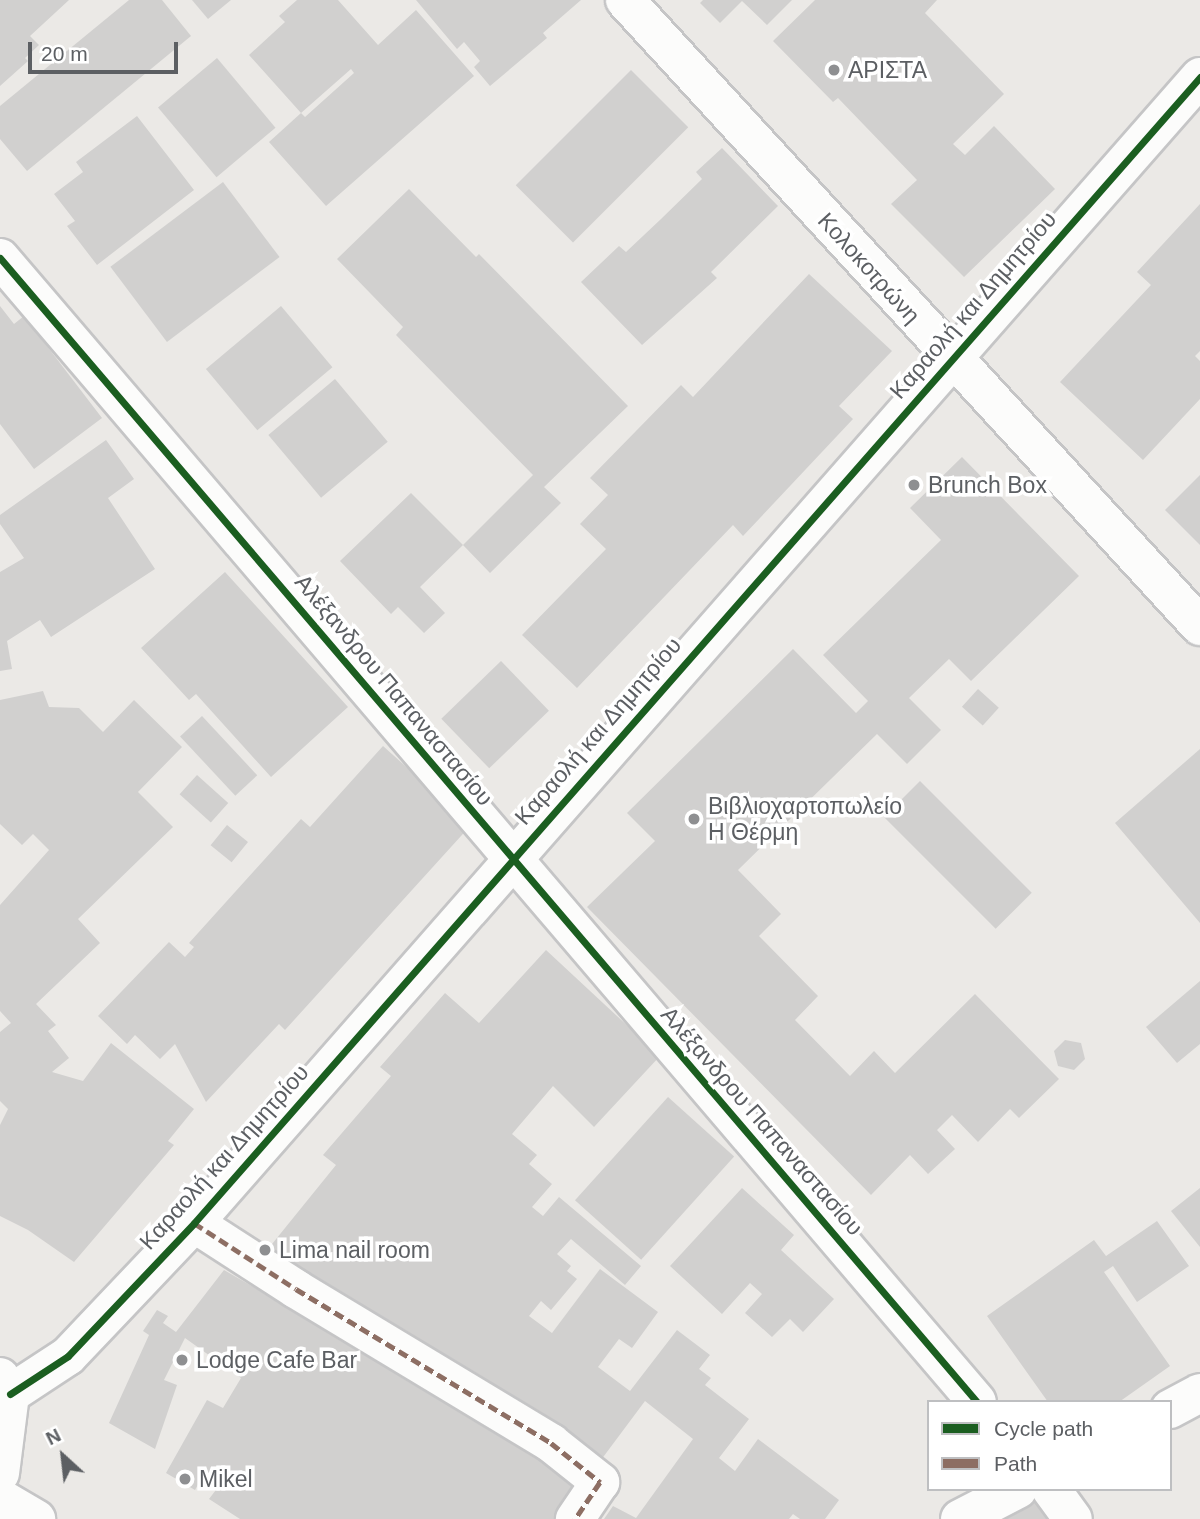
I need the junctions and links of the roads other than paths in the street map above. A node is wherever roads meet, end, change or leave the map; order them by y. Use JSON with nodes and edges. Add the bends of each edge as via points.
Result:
{"nodes":[{"id":1,"x":625,"y":0,"type":"edge"},
{"id":2,"x":1200,"y":77,"type":"edge"},
{"id":3,"x":0,"y":258,"type":"edge"},
{"id":4,"x":951,"y":358,"type":"junction"},
{"id":5,"x":1200,"y":626,"type":"edge"},
{"id":6,"x":512,"y":858,"type":"junction"},
{"id":7,"x":194,"y":1223,"type":"junction"},
{"id":8,"x":5,"y":1385,"type":"edge"},
{"id":9,"x":1200,"y":1393,"type":"edge"},
{"id":10,"x":976,"y":1400,"type":"edge"},
{"id":11,"x":1172,"y":1408,"type":"edge"},
{"id":12,"x":0,"y":1473,"type":"edge"},
{"id":13,"x":1014,"y":1491,"type":"edge"},
{"id":14,"x":1052,"y":1491,"type":"edge"},
{"id":15,"x":0,"y":1498,"type":"edge"},
{"id":16,"x":36,"y":1519,"type":"edge"},
{"id":17,"x":575,"y":1519,"type":"edge"},
{"id":18,"x":960,"y":1519,"type":"edge"},
{"id":19,"x":1073,"y":1519,"type":"edge"}],
"edges":[{"from":1,"to":4,"type":"street","name":"Κολοκοτρώνη"},
{"from":2,"to":4,"type":"street","name":"Καραολή και Δημητρίου"},
{"from":3,"to":6,"type":"street","name":"Αλέξανδρου Παπαναστασίου"},
{"from":4,"to":5,"type":"street","name":"Κολοκοτρώνη"},
{"from":4,"to":6,"type":"street","name":"Καραολή και Δημητρίου"},
{"from":6,"to":7,"type":"street","name":"Καραολή και Δημητρίου"},
{"from":6,"to":10,"type":"street","name":"Αλέξανδρου Παπαναστασίου"},
{"from":7,"to":8,"type":"street","name":"Καραολή και Δημητρίου","via":[[68,1356]]},
{"from":7,"to":17,"type":"street","via":[[551,1443],[600,1482]]},
{"from":8,"to":12,"type":"street"},
{"from":9,"to":11,"type":"street"},
{"from":13,"to":18,"type":"street"},
{"from":14,"to":19,"type":"street"},
{"from":15,"to":16,"type":"street"}]}
